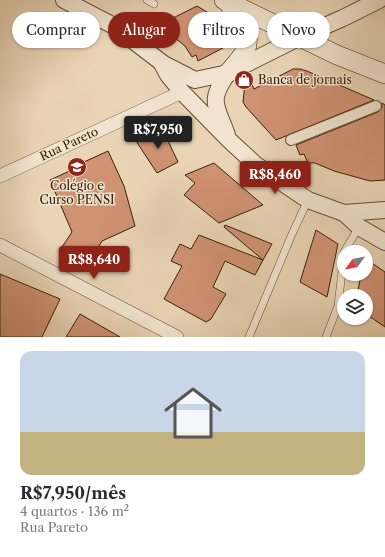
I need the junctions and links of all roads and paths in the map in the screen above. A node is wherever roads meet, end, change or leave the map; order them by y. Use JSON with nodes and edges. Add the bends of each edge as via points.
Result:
{"nodes":[{"id":1,"x":64,"y":0,"type":"edge"},
{"id":2,"x":146,"y":0,"type":"edge"},
{"id":3,"x":379,"y":0,"type":"edge"},
{"id":4,"x":226,"y":1,"type":"edge"},
{"id":5,"x":154,"y":4,"type":"dead end"},
{"id":6,"x":267,"y":21,"type":"edge"},
{"id":7,"x":330,"y":24,"type":"edge"},
{"id":8,"x":278,"y":48,"type":"edge"},
{"id":9,"x":323,"y":48,"type":"edge"},
{"id":10,"x":161,"y":62,"type":"junction"},
{"id":11,"x":228,"y":73,"type":"junction"},
{"id":12,"x":385,"y":74,"type":"edge"},
{"id":13,"x":182,"y":92,"type":"junction"},
{"id":14,"x":376,"y":106,"type":"dead end"},
{"id":15,"x":229,"y":140,"type":"junction"},
{"id":16,"x":291,"y":140,"type":"dead end"},
{"id":17,"x":0,"y":176,"type":"edge"},
{"id":18,"x":308,"y":200,"type":"junction"},
{"id":19,"x":385,"y":210,"type":"edge"},
{"id":20,"x":344,"y":213,"type":"junction"},
{"id":21,"x":359,"y":227,"type":"junction"},
{"id":22,"x":385,"y":242,"type":"edge"},
{"id":23,"x":0,"y":245,"type":"edge"},
{"id":24,"x":349,"y":245,"type":"edge"},
{"id":25,"x":341,"y":281,"type":"edge"},
{"id":26,"x":176,"y":337,"type":"edge"},
{"id":27,"x":249,"y":337,"type":"edge"},
{"id":28,"x":326,"y":337,"type":"edge"}],
"edges":[{"from":1,"to":10,"type":"street","via":[[114,26]]},
{"from":2,"to":5,"type":"lane"},
{"from":3,"to":7,"type":"street"},
{"from":4,"to":6,"type":"main road"},
{"from":4,"to":11,"type":"main road","via":[[242,21],[247,32],[244,53]]},
{"from":8,"to":11,"type":"street"},
{"from":9,"to":12,"type":"main road"},
{"from":10,"to":11,"type":"street","via":[[195,80]]},
{"from":10,"to":13,"type":"street"},
{"from":11,"to":15,"type":"street","via":[[220,84],[215,105]]},
{"from":13,"to":15,"type":"street"},
{"from":13,"to":17,"type":"street","name":"Rua Pareto"},
{"from":14,"to":16,"type":"street"},
{"from":15,"to":18,"type":"street","via":[[256,165]]},
{"from":18,"to":20,"type":"street"},
{"from":18,"to":27,"type":"lane"},
{"from":19,"to":20,"type":"street"},
{"from":20,"to":21,"type":"street"},
{"from":21,"to":22,"type":"street"},
{"from":21,"to":24,"type":"lane"},
{"from":23,"to":26,"type":"street"},
{"from":25,"to":28,"type":"lane","via":[[338,306]]}]}
